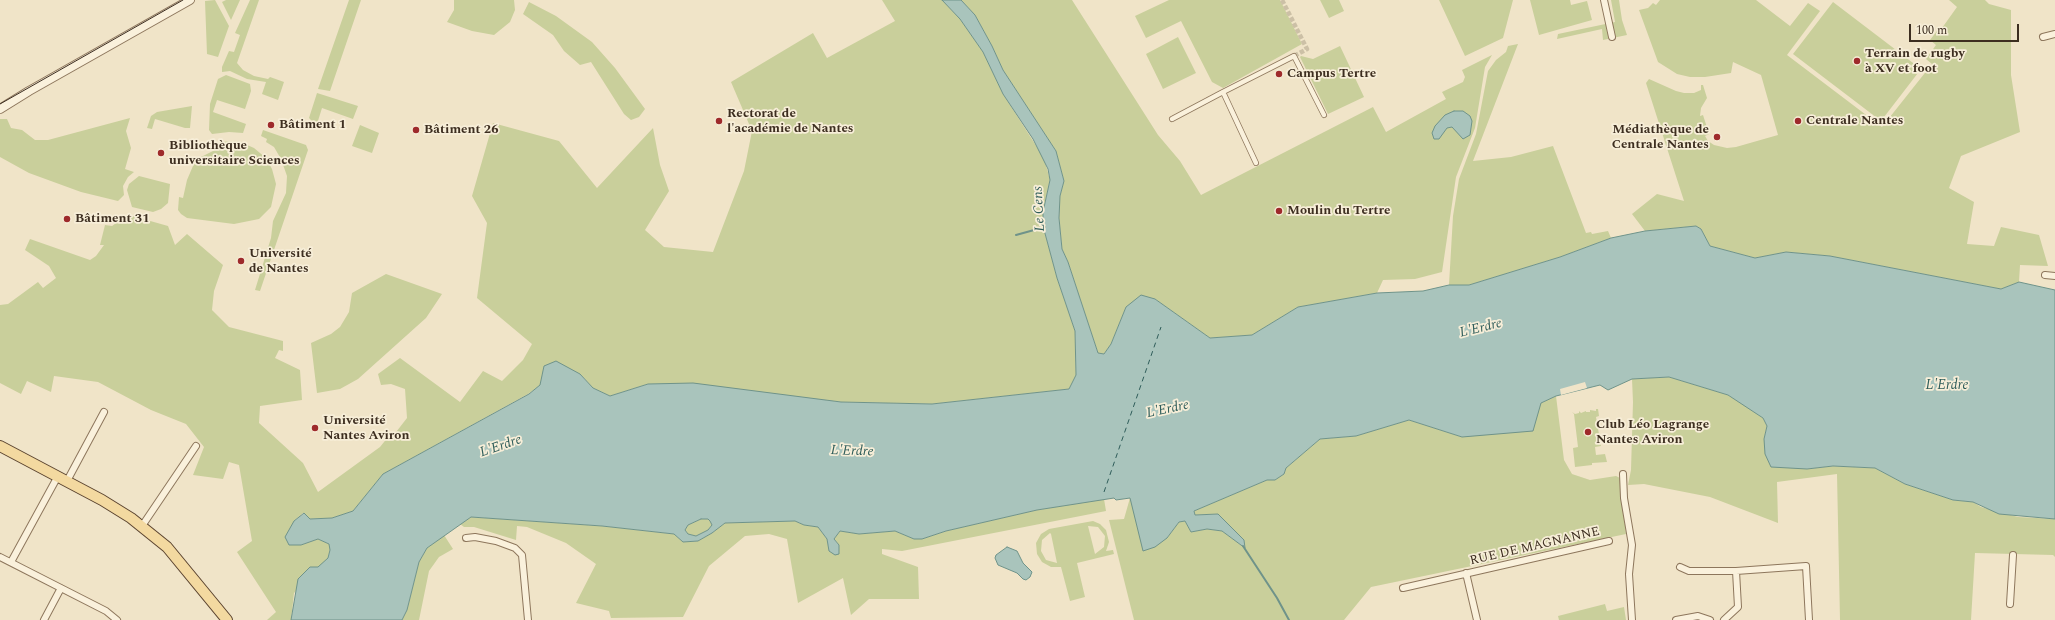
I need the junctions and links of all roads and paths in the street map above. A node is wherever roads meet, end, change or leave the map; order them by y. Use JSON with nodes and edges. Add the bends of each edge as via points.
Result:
{"nodes":[{"id":1,"x":190,"y":0,"type":"edge"},
{"id":2,"x":1604,"y":0,"type":"edge"},
{"id":3,"x":2055,"y":34,"type":"edge"},
{"id":4,"x":1612,"y":37,"type":"dead end"},
{"id":5,"x":2043,"y":37,"type":"dead end"},
{"id":6,"x":1223,"y":92,"type":"junction"},
{"id":7,"x":0,"y":109,"type":"edge"},
{"id":8,"x":1324,"y":115,"type":"dead end"},
{"id":9,"x":1172,"y":119,"type":"dead end"},
{"id":10,"x":1256,"y":163,"type":"dead end"},
{"id":11,"x":2045,"y":275,"type":"dead end"},
{"id":12,"x":2055,"y":276,"type":"edge"},
{"id":13,"x":104,"y":412,"type":"dead end"},
{"id":14,"x":0,"y":446,"type":"edge"},
{"id":15,"x":196,"y":446,"type":"dead end"},
{"id":16,"x":1623,"y":474,"type":"dead end"},
{"id":17,"x":62,"y":478,"type":"junction"},
{"id":18,"x":142,"y":526,"type":"junction"},
{"id":19,"x":466,"y":538,"type":"dead end"},
{"id":20,"x":1609,"y":541,"type":"dead end"},
{"id":21,"x":2012,"y":555,"type":"dead end"},
{"id":22,"x":0,"y":557,"type":"edge"},
{"id":23,"x":11,"y":562,"type":"junction"},
{"id":24,"x":1680,"y":567,"type":"dead end"},
{"id":25,"x":1736,"y":571,"type":"junction"},
{"id":26,"x":1466,"y":573,"type":"junction"},
{"id":27,"x":61,"y":588,"type":"junction"},
{"id":28,"x":1403,"y":588,"type":"dead end"},
{"id":29,"x":2010,"y":604,"type":"dead end"},
{"id":30,"x":44,"y":620,"type":"edge"},
{"id":31,"x":117,"y":620,"type":"edge"},
{"id":32,"x":227,"y":620,"type":"edge"},
{"id":33,"x":528,"y":620,"type":"edge"},
{"id":34,"x":1476,"y":620,"type":"edge"},
{"id":35,"x":1632,"y":620,"type":"edge"},
{"id":36,"x":1676,"y":620,"type":"edge"},
{"id":37,"x":1710,"y":620,"type":"edge"},
{"id":38,"x":1724,"y":620,"type":"edge"},
{"id":39,"x":1809,"y":620,"type":"edge"}],
"edges":[{"from":1,"to":7,"type":"street"},
{"from":2,"to":4,"type":"street"},
{"from":3,"to":5,"type":"street"},
{"from":6,"to":8,"type":"street","via":[[1294,56]]},
{"from":6,"to":9,"type":"street"},
{"from":6,"to":10,"type":"street"},
{"from":11,"to":12,"type":"street"},
{"from":13,"to":17,"type":"street"},
{"from":14,"to":17,"type":"main road"},
{"from":15,"to":18,"type":"street"},
{"from":16,"to":35,"type":"street","via":[[1624,498],[1632,545],[1629,574]]},
{"from":17,"to":18,"type":"main road","via":[[118,509]]},
{"from":17,"to":23,"type":"street"},
{"from":18,"to":32,"type":"main road","via":[[166,547]]},
{"from":19,"to":33,"type":"street","via":[[496,541],[514,548],[522,555]]},
{"from":20,"to":26,"type":"street","name":"RUE DE MAGNANNE"},
{"from":21,"to":29,"type":"street"},
{"from":22,"to":23,"type":"street"},
{"from":23,"to":27,"type":"street"},
{"from":24,"to":25,"type":"street","via":[[1689,571]]},
{"from":25,"to":38,"type":"street","via":[[1738,605]]},
{"from":25,"to":39,"type":"street","via":[[1806,566]]},
{"from":26,"to":28,"type":"street","name":"RUE DE MAGNANNE"},
{"from":26,"to":34,"type":"street","name":"RUE DE MAGNANNE"},
{"from":27,"to":30,"type":"street"},
{"from":27,"to":31,"type":"street","via":[[106,611]]},
{"from":36,"to":37,"type":"street","via":[[1698,616]]}]}
